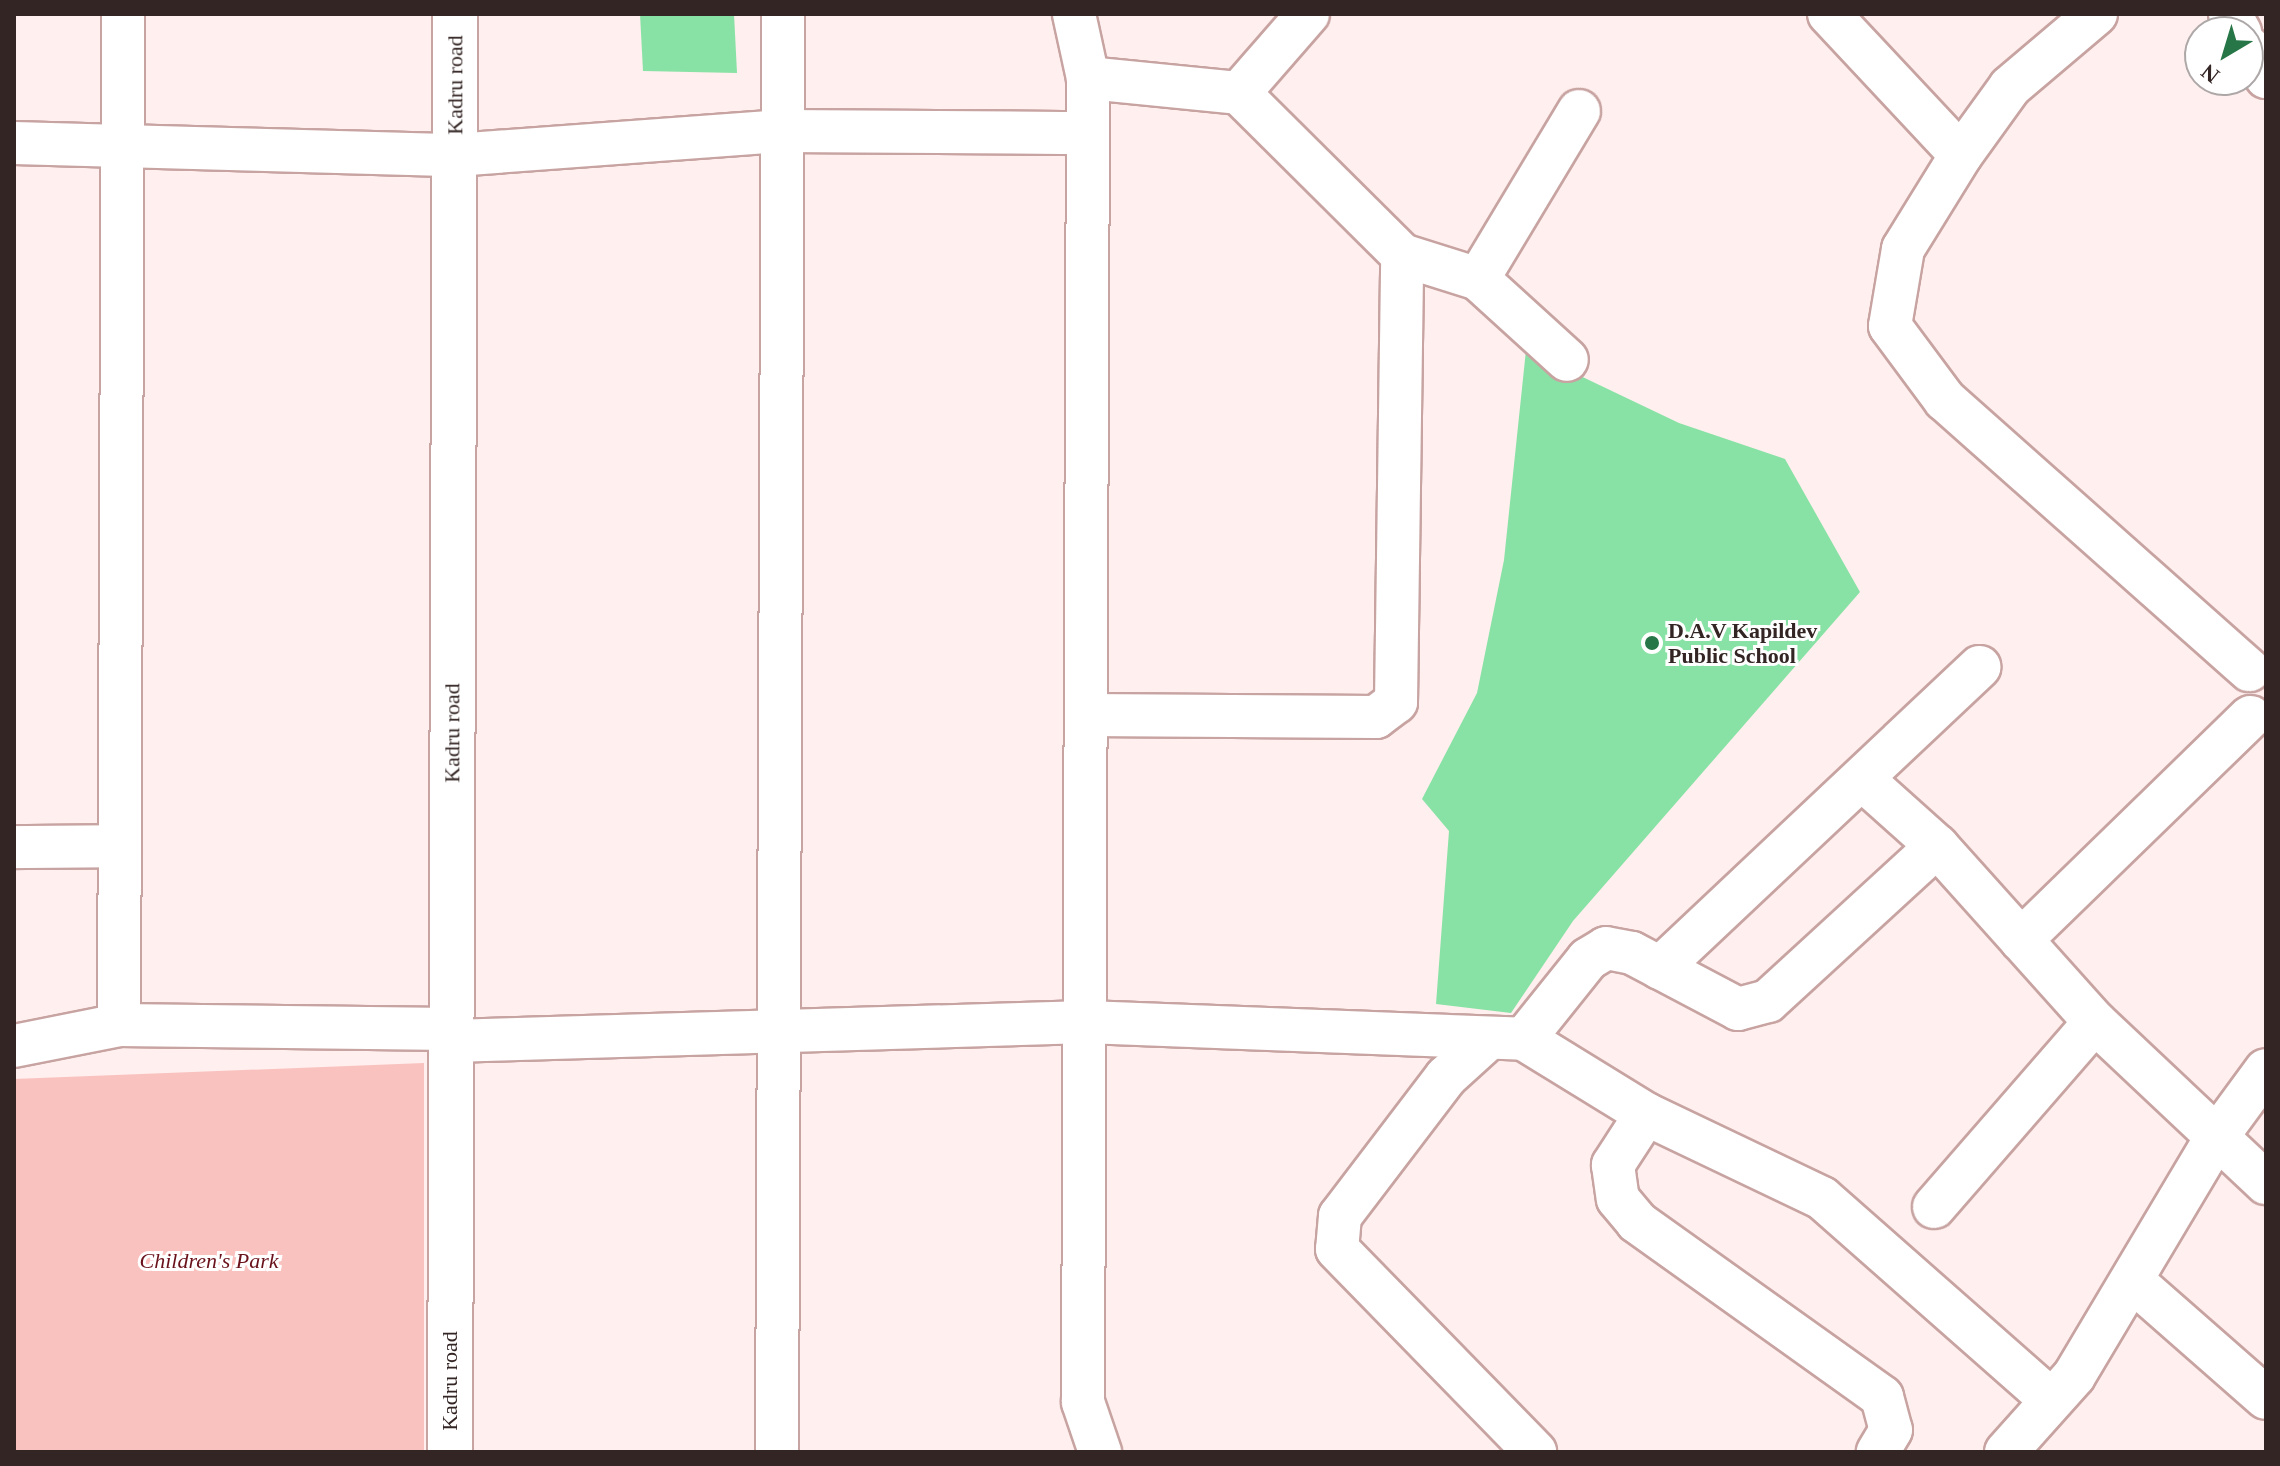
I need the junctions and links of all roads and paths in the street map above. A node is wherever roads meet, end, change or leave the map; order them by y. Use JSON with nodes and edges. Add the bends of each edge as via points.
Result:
{"nodes":[{"id":1,"x":123,"y":14,"type":"edge"},
{"id":2,"x":455,"y":14,"type":"edge"},
{"id":3,"x":783,"y":14,"type":"edge"},
{"id":4,"x":1074,"y":14,"type":"edge"},
{"id":5,"x":1308,"y":14,"type":"edge"},
{"id":6,"x":1829,"y":14,"type":"edge"},
{"id":7,"x":2096,"y":14,"type":"edge"},
{"id":8,"x":1088,"y":78,"type":"junction"},
{"id":9,"x":1239,"y":93,"type":"junction"},
{"id":10,"x":1579,"y":111,"type":"dead end"},
{"id":11,"x":783,"y":131,"type":"junction"},
{"id":12,"x":1088,"y":133,"type":"junction"},
{"id":13,"x":122,"y":141,"type":"junction"},
{"id":14,"x":14,"y":143,"type":"edge"},
{"id":15,"x":455,"y":155,"type":"junction"},
{"id":16,"x":1961,"y":155,"type":"junction"},
{"id":17,"x":1402,"y":255,"type":"junction"},
{"id":18,"x":1478,"y":279,"type":"junction"},
{"id":19,"x":1567,"y":360,"type":"dead end"},
{"id":20,"x":1979,"y":667,"type":"dead end"},
{"id":21,"x":2249,"y":670,"type":"dead end"},
{"id":22,"x":1087,"y":715,"type":"junction"},
{"id":23,"x":2250,"y":717,"type":"dead end"},
{"id":24,"x":1862,"y":779,"type":"junction"},
{"id":25,"x":120,"y":846,"type":"junction"},
{"id":26,"x":1937,"y":846,"type":"junction"},
{"id":27,"x":14,"y":847,"type":"edge"},
{"id":28,"x":2021,"y":940,"type":"junction"},
{"id":29,"x":1660,"y":968,"type":"junction"},
{"id":30,"x":1086,"y":1022,"type":"junction"},
{"id":31,"x":2095,"y":1022,"type":"junction"},
{"id":32,"x":119,"y":1025,"type":"junction"},
{"id":33,"x":782,"y":1031,"type":"junction"},
{"id":34,"x":451,"y":1035,"type":"junction"},
{"id":35,"x":1506,"y":1038,"type":"junction"},
{"id":36,"x":14,"y":1046,"type":"edge"},
{"id":37,"x":2266,"y":1070,"type":"edge"},
{"id":38,"x":1646,"y":1114,"type":"junction"},
{"id":39,"x":2216,"y":1138,"type":"junction"},
{"id":40,"x":2266,"y":1183,"type":"edge"},
{"id":41,"x":1934,"y":1207,"type":"dead end"},
{"id":42,"x":2135,"y":1283,"type":"junction"},
{"id":43,"x":2266,"y":1398,"type":"edge"},
{"id":44,"x":2050,"y":1399,"type":"junction"},
{"id":45,"x":450,"y":1452,"type":"edge"},
{"id":46,"x":777,"y":1452,"type":"edge"},
{"id":47,"x":1100,"y":1452,"type":"edge"},
{"id":48,"x":1535,"y":1452,"type":"edge"},
{"id":49,"x":1878,"y":1452,"type":"edge"},
{"id":50,"x":2006,"y":1452,"type":"edge"}],
"edges":[{"from":1,"to":13,"type":"street"},
{"from":2,"to":15,"type":"main road","name":"Kadru road"},
{"from":3,"to":11,"type":"street"},
{"from":4,"to":8,"type":"street"},
{"from":5,"to":9,"type":"street"},
{"from":6,"to":16,"type":"street"},
{"from":7,"to":16,"type":"street","via":[[2010,87]]},
{"from":8,"to":9,"type":"street"},
{"from":8,"to":12,"type":"street"},
{"from":9,"to":17,"type":"street"},
{"from":10,"to":18,"type":"street"},
{"from":11,"to":12,"type":"street"},
{"from":11,"to":15,"type":"street"},
{"from":11,"to":33,"type":"street"},
{"from":12,"to":22,"type":"street"},
{"from":13,"to":14,"type":"street"},
{"from":13,"to":15,"type":"street"},
{"from":13,"to":25,"type":"street"},
{"from":15,"to":34,"type":"main road","name":"Kadru road"},
{"from":16,"to":21,"type":"street","via":[[1903,249],[1890,326],[1945,400]]},
{"from":17,"to":18,"type":"street"},
{"from":17,"to":22,"type":"street","via":[[1396,702],[1376,717]]},
{"from":18,"to":19,"type":"street"},
{"from":20,"to":24,"type":"street"},
{"from":22,"to":30,"type":"street"},
{"from":23,"to":28,"type":"street"},
{"from":24,"to":26,"type":"street"},
{"from":24,"to":29,"type":"street"},
{"from":25,"to":27,"type":"street"},
{"from":25,"to":32,"type":"street"},
{"from":26,"to":28,"type":"street"},
{"from":26,"to":29,"type":"street","via":[[1768,1001],[1738,1009]]},
{"from":28,"to":31,"type":"street"},
{"from":29,"to":35,"type":"street","via":[[1606,948]]},
{"from":30,"to":33,"type":"street"},
{"from":30,"to":35,"type":"street"},
{"from":30,"to":47,"type":"street","via":[[1083,1402]]},
{"from":31,"to":39,"type":"street"},
{"from":31,"to":41,"type":"street"},
{"from":32,"to":34,"type":"street"},
{"from":32,"to":36,"type":"street"},
{"from":33,"to":34,"type":"street"},
{"from":33,"to":46,"type":"street"},
{"from":34,"to":45,"type":"main road","name":"Kadru road"},
{"from":35,"to":38,"type":"street"},
{"from":35,"to":48,"type":"street","via":[[1446,1077],[1340,1216],[1337,1249]]},
{"from":37,"to":39,"type":"street"},
{"from":38,"to":44,"type":"street","via":[[1822,1198]]},
{"from":38,"to":49,"type":"street","via":[[1613,1165],[1618,1199],[1637,1222],[1882,1397],[1891,1430]]},
{"from":39,"to":40,"type":"street"},
{"from":39,"to":42,"type":"street"},
{"from":42,"to":43,"type":"street"},
{"from":42,"to":44,"type":"street"},
{"from":44,"to":50,"type":"street"}]}
